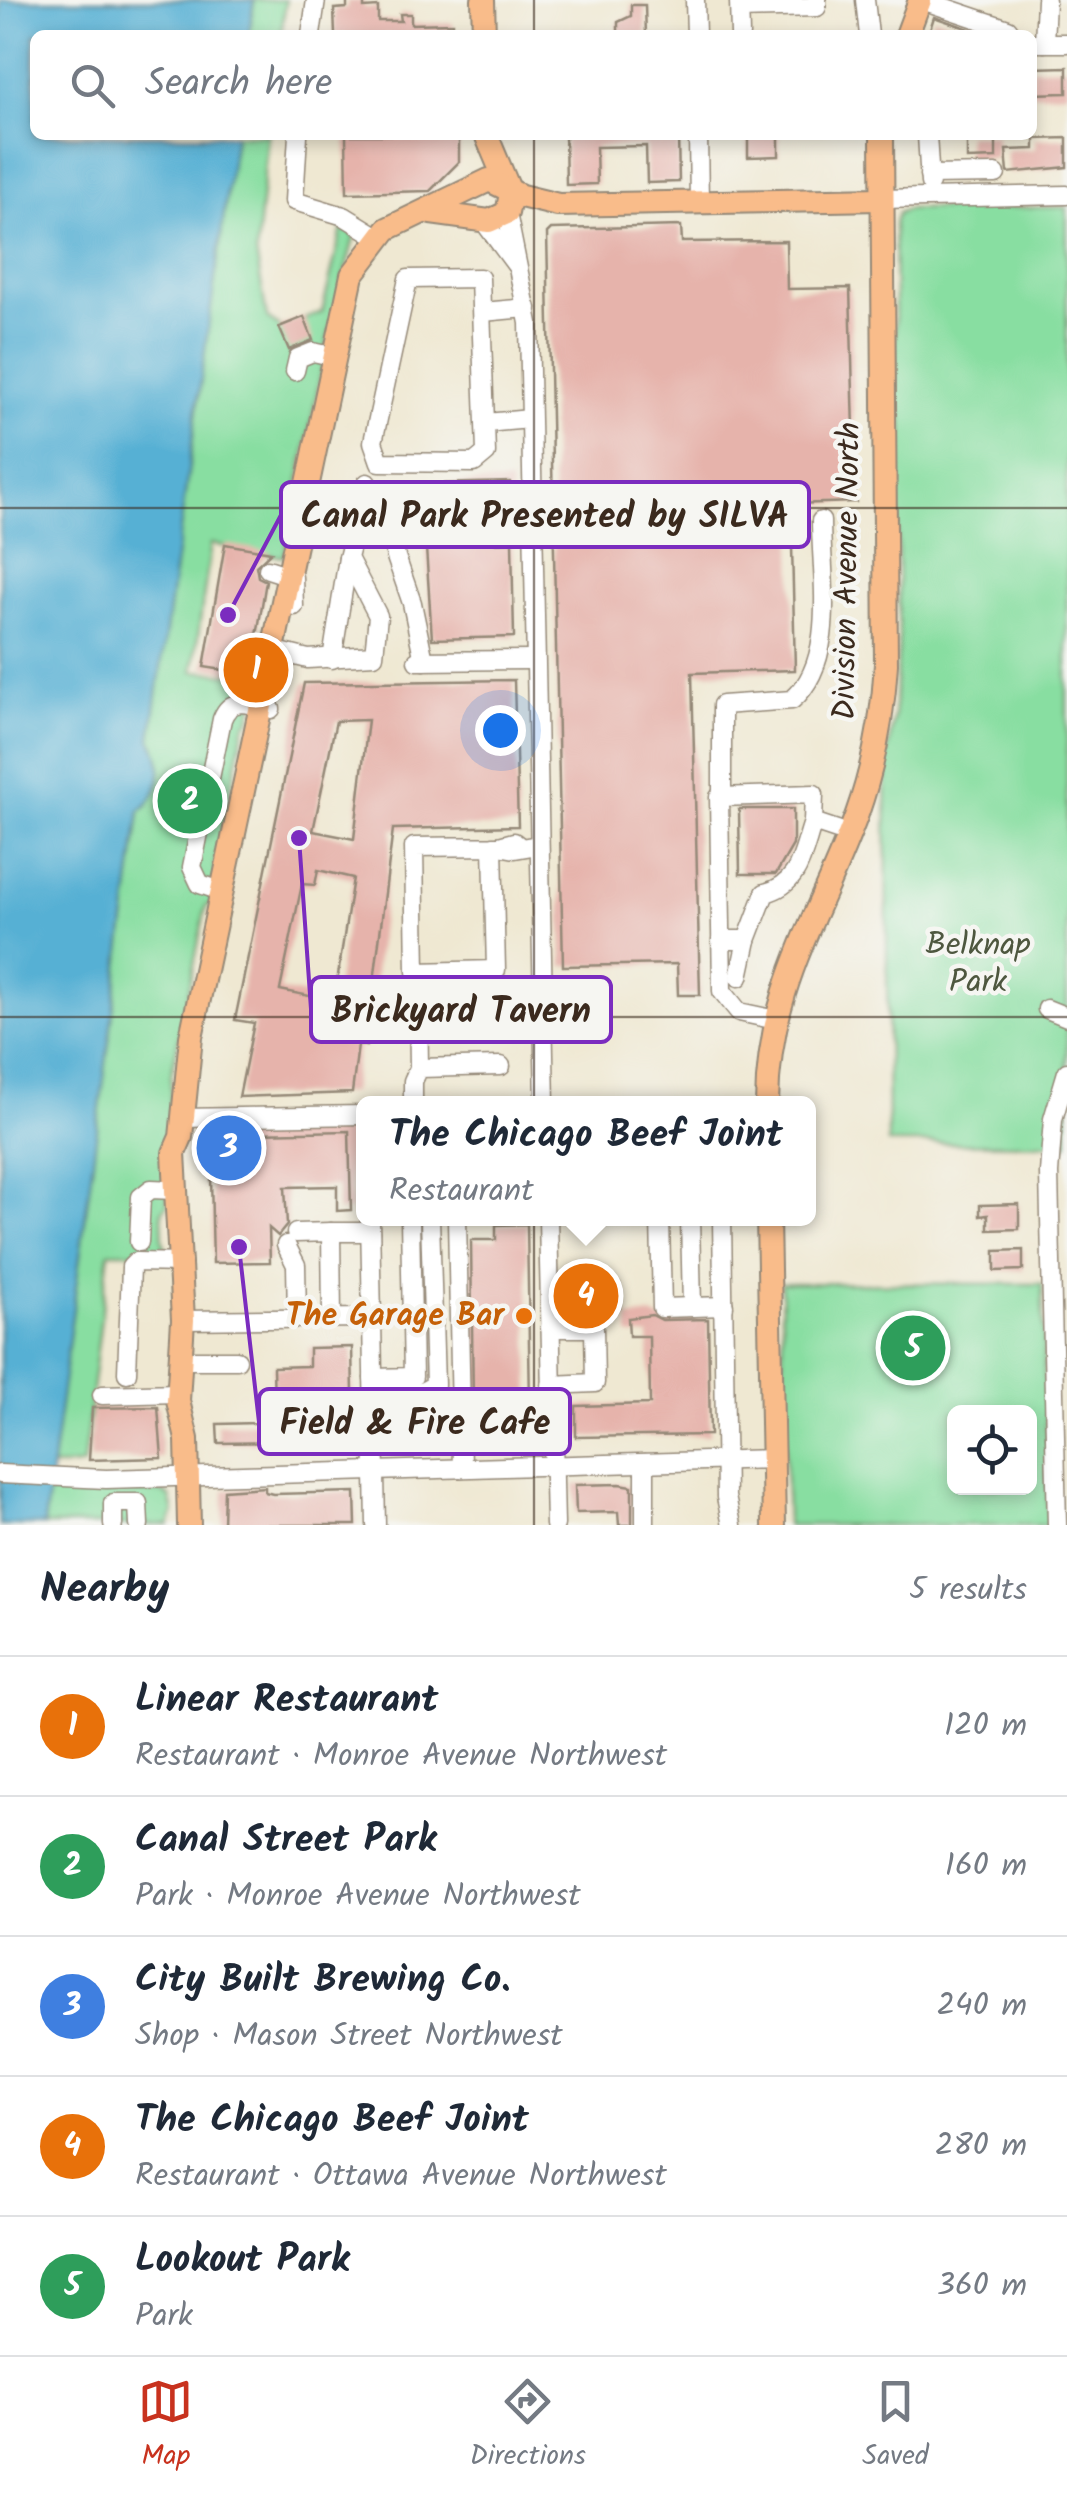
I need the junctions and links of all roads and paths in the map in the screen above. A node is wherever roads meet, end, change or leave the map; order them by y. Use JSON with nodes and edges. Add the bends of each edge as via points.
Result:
{"nodes":[{"id":1,"x":316,"y":0,"type":"edge"},
{"id":2,"x":483,"y":0,"type":"edge"},
{"id":3,"x":695,"y":0,"type":"edge"},
{"id":4,"x":817,"y":0,"type":"edge"},
{"id":5,"x":865,"y":0,"type":"edge"},
{"id":6,"x":921,"y":0,"type":"edge"},
{"id":7,"x":1046,"y":0,"type":"edge"},
{"id":8,"x":740,"y":4,"type":"edge"},
{"id":9,"x":312,"y":30,"type":"edge"},
{"id":10,"x":484,"y":30,"type":"edge"},
{"id":11,"x":696,"y":30,"type":"edge"},
{"id":12,"x":740,"y":30,"type":"edge"},
{"id":13,"x":868,"y":30,"type":"edge"},
{"id":14,"x":909,"y":30,"type":"edge"},
{"id":15,"x":1008,"y":30,"type":"edge"},
{"id":16,"x":1038,"y":43,"type":"edge"},
{"id":17,"x":1067,"y":43,"type":"edge"},
{"id":18,"x":298,"y":140,"type":"edge"},
{"id":19,"x":486,"y":140,"type":"edge"},
{"id":20,"x":489,"y":140,"type":"edge"},
{"id":21,"x":698,"y":140,"type":"edge"},
{"id":22,"x":882,"y":140,"type":"edge"},
{"id":23,"x":927,"y":140,"type":"edge"},
{"id":24,"x":929,"y":175,"type":"junction"},
{"id":25,"x":476,"y":186,"type":"junction"},
{"id":26,"x":507,"y":188,"type":"junction"},
{"id":27,"x":1067,"y":195,"type":"edge"},
{"id":28,"x":978,"y":197,"type":"junction"},
{"id":29,"x":931,"y":198,"type":"junction"},
{"id":30,"x":881,"y":199,"type":"junction"},
{"id":31,"x":700,"y":203,"type":"junction"},
{"id":32,"x":558,"y":206,"type":"junction"},
{"id":33,"x":507,"y":213,"type":"junction"},
{"id":34,"x":427,"y":214,"type":"junction"},
{"id":35,"x":482,"y":218,"type":"junction"},
{"id":36,"x":378,"y":237,"type":"junction"},
{"id":37,"x":364,"y":260,"type":"junction"},
{"id":38,"x":516,"y":265,"type":"junction"},
{"id":39,"x":528,"y":308,"type":"junction"},
{"id":40,"x":483,"y":312,"type":"junction"},
{"id":41,"x":332,"y":356,"type":"junction"},
{"id":42,"x":301,"y":358,"type":"dead end"},
{"id":43,"x":530,"y":419,"type":"junction"},
{"id":44,"x":486,"y":423,"type":"junction"},
{"id":45,"x":368,"y":483,"type":"dead end"},
{"id":46,"x":821,"y":521,"type":"dead end"},
{"id":47,"x":310,"y":530,"type":"junction"},
{"id":48,"x":349,"y":548,"type":"junction"},
{"id":49,"x":395,"y":554,"type":"dead end"},
{"id":50,"x":278,"y":572,"type":"junction"},
{"id":51,"x":294,"y":606,"type":"junction"},
{"id":52,"x":284,"y":653,"type":"junction"},
{"id":53,"x":332,"y":658,"type":"junction"},
{"id":54,"x":533,"y":660,"type":"junction"},
{"id":55,"x":266,"y":708,"type":"junction"},
{"id":56,"x":722,"y":797,"type":"junction"},
{"id":57,"x":813,"y":822,"type":"junction"},
{"id":58,"x":849,"y":834,"type":"junction"},
{"id":59,"x":528,"y":845,"type":"junction"},
{"id":60,"x":496,"y":846,"type":"junction"},
{"id":61,"x":221,"y":891,"type":"junction"},
{"id":62,"x":720,"y":940,"type":"junction"},
{"id":63,"x":747,"y":940,"type":"junction"},
{"id":64,"x":211,"y":974,"type":"junction"},
{"id":65,"x":739,"y":977,"type":"dead end"},
{"id":66,"x":418,"y":991,"type":"dead end"},
{"id":67,"x":1047,"y":1009,"type":"dead end"},
{"id":68,"x":1067,"y":1016,"type":"edge"},
{"id":69,"x":776,"y":1020,"type":"junction"},
{"id":70,"x":501,"y":1066,"type":"dead end"},
{"id":71,"x":419,"y":1069,"type":"junction"},
{"id":72,"x":1067,"y":1072,"type":"edge"},
{"id":73,"x":413,"y":1096,"type":"edge"},
{"id":74,"x":425,"y":1096,"type":"edge"},
{"id":75,"x":544,"y":1096,"type":"edge"},
{"id":76,"x":767,"y":1096,"type":"edge"},
{"id":77,"x":356,"y":1116,"type":"edge"},
{"id":78,"x":181,"y":1127,"type":"junction"},
{"id":79,"x":174,"y":1190,"type":"junction"},
{"id":80,"x":364,"y":1226,"type":"edge"},
{"id":81,"x":370,"y":1226,"type":"edge"},
{"id":82,"x":410,"y":1226,"type":"edge"},
{"id":83,"x":430,"y":1226,"type":"edge"},
{"id":84,"x":458,"y":1226,"type":"edge"},
{"id":85,"x":548,"y":1226,"type":"edge"},
{"id":86,"x":660,"y":1226,"type":"edge"},
{"id":87,"x":690,"y":1226,"type":"edge"},
{"id":88,"x":722,"y":1226,"type":"edge"},
{"id":89,"x":768,"y":1226,"type":"edge"},
{"id":90,"x":331,"y":1232,"type":"junction"},
{"id":91,"x":139,"y":1242,"type":"dead end"},
{"id":92,"x":182,"y":1263,"type":"junction"},
{"id":93,"x":724,"y":1306,"type":"junction"},
{"id":94,"x":692,"y":1307,"type":"junction"},
{"id":95,"x":297,"y":1318,"type":"junction"},
{"id":96,"x":332,"y":1318,"type":"junction"},
{"id":97,"x":372,"y":1318,"type":"junction"},
{"id":98,"x":183,"y":1320,"type":"junction"},
{"id":99,"x":550,"y":1328,"type":"junction"},
{"id":100,"x":184,"y":1360,"type":"junction"},
{"id":101,"x":237,"y":1360,"type":"dead end"},
{"id":102,"x":128,"y":1373,"type":"dead end"},
{"id":103,"x":373,"y":1385,"type":"junction"},
{"id":104,"x":551,"y":1385,"type":"junction"},
{"id":105,"x":178,"y":1394,"type":"junction"},
{"id":106,"x":102,"y":1395,"type":"dead end"},
{"id":107,"x":187,"y":1439,"type":"junction"},
{"id":108,"x":1061,"y":1452,"type":"edge"},
{"id":109,"x":773,"y":1459,"type":"junction"},
{"id":110,"x":726,"y":1460,"type":"junction"},
{"id":111,"x":645,"y":1464,"type":"junction"},
{"id":112,"x":553,"y":1466,"type":"junction"},
{"id":113,"x":462,"y":1468,"type":"junction"},
{"id":114,"x":374,"y":1469,"type":"junction"},
{"id":115,"x":0,"y":1474,"type":"edge"},
{"id":116,"x":188,"y":1475,"type":"junction"},
{"id":117,"x":125,"y":1478,"type":"junction"},
{"id":118,"x":126,"y":1503,"type":"junction"},
{"id":119,"x":113,"y":1525,"type":"edge"},
{"id":120,"x":139,"y":1525,"type":"edge"},
{"id":121,"x":188,"y":1525,"type":"edge"},
{"id":122,"x":376,"y":1525,"type":"edge"},
{"id":123,"x":555,"y":1525,"type":"edge"},
{"id":124,"x":646,"y":1525,"type":"edge"},
{"id":125,"x":732,"y":1525,"type":"edge"},
{"id":126,"x":774,"y":1525,"type":"edge"},
{"id":127,"x":1057,"y":1525,"type":"edge"}],
"edges":[{"from":1,"to":9,"type":"street"},
{"from":2,"to":10,"type":"main road"},
{"from":3,"to":11,"type":"street"},
{"from":4,"to":8,"type":"street","via":[[817,7]]},
{"from":5,"to":13,"type":"street"},
{"from":6,"to":14,"type":"main road"},
{"from":6,"to":15,"type":"street"},
{"from":7,"to":16,"type":"street"},
{"from":8,"to":12,"type":"street"},
{"from":16,"to":17,"type":"street"},
{"from":18,"to":36,"type":"street","via":[[294,200],[344,216]]},
{"from":19,"to":25,"type":"main road"},
{"from":20,"to":26,"type":"main road"},
{"from":21,"to":31,"type":"street"},
{"from":22,"to":30,"type":"main road","name":"Division Avenue North"},
{"from":23,"to":24,"type":"street"},
{"from":24,"to":28,"type":"street","via":[[987,174]]},
{"from":24,"to":29,"type":"street"},
{"from":25,"to":26,"type":"main road","via":[[492,180]]},
{"from":25,"to":34,"type":"main road"},
{"from":25,"to":35,"type":"main road","via":[[470,203]]},
{"from":26,"to":32,"type":"main road"},
{"from":26,"to":33,"type":"main road"},
{"from":27,"to":28,"type":"street"},
{"from":28,"to":29,"type":"street"},
{"from":29,"to":30,"type":"street"},
{"from":30,"to":31,"type":"main road"},
{"from":30,"to":58,"type":"main road","name":"Division Avenue North","via":[[886,664],[875,752]]},
{"from":31,"to":32,"type":"main road"},
{"from":32,"to":33,"type":"main road"},
{"from":33,"to":35,"type":"main road"},
{"from":33,"to":38,"type":"street"},
{"from":34,"to":35,"type":"main road"},
{"from":34,"to":36,"type":"main road"},
{"from":35,"to":38,"type":"street"},
{"from":36,"to":37,"type":"main road"},
{"from":37,"to":41,"type":"main road","via":[[351,278]]},
{"from":37,"to":47,"type":"main road"},
{"from":38,"to":39,"type":"street"},
{"from":39,"to":40,"type":"street"},
{"from":39,"to":43,"type":"street"},
{"from":40,"to":44,"type":"street"},
{"from":40,"to":44,"type":"street","via":[[480,278],[408,280],[374,453],[387,465],[474,463],[486,453]]},
{"from":41,"to":42,"type":"street"},
{"from":41,"to":50,"type":"main road"},
{"from":43,"to":44,"type":"street"},
{"from":43,"to":54,"type":"street"},
{"from":45,"to":48,"type":"street"},
{"from":46,"to":56,"type":"street","via":[[821,647],[814,670],[792,700],[722,705]]},
{"from":47,"to":48,"type":"street"},
{"from":47,"to":51,"type":"main road"},
{"from":48,"to":53,"type":"street"},
{"from":48,"to":53,"type":"street","via":[[379,626],[374,655]]},
{"from":49,"to":54,"type":"street","via":[[421,661]]},
{"from":50,"to":51,"type":"street","via":[[295,580]]},
{"from":50,"to":55,"type":"main road"},
{"from":51,"to":52,"type":"main road"},
{"from":52,"to":53,"type":"street"},
{"from":52,"to":55,"type":"main road"},
{"from":54,"to":59,"type":"street"},
{"from":55,"to":61,"type":"main road"},
{"from":55,"to":61,"type":"street","via":[[230,706],[218,737],[192,867],[200,884]]},
{"from":55,"to":64,"type":"main road"},
{"from":56,"to":57,"type":"street","via":[[814,794]]},
{"from":56,"to":62,"type":"street"},
{"from":57,"to":58,"type":"street"},
{"from":57,"to":63,"type":"street","via":[[797,874],[765,893]]},
{"from":58,"to":69,"type":"main road","name":"Division Avenue North","via":[[799,941]]},
{"from":59,"to":60,"type":"street"},
{"from":59,"to":75,"type":"street"},
{"from":60,"to":60,"type":"street","via":[[414,847],[416,972],[496,970]]},
{"from":61,"to":64,"type":"main road"},
{"from":62,"to":63,"type":"street"},
{"from":62,"to":69,"type":"street","via":[[725,1000],[739,1012]]},
{"from":63,"to":65,"type":"street"},
{"from":64,"to":78,"type":"main road"},
{"from":66,"to":71,"type":"street"},
{"from":67,"to":68,"type":"street"},
{"from":69,"to":76,"type":"main road","name":"Division Avenue North"},
{"from":70,"to":71,"type":"street"},
{"from":71,"to":73,"type":"street"},
{"from":71,"to":74,"type":"street"},
{"from":72,"to":108,"type":"street","via":[[1053,1119],[1049,1173]]},
{"from":77,"to":78,"type":"street"},
{"from":78,"to":79,"type":"main road"},
{"from":78,"to":92,"type":"main road","via":[[188,1244]]},
{"from":79,"to":91,"type":"street","via":[[141,1197]]},
{"from":79,"to":92,"type":"main road"},
{"from":80,"to":90,"type":"street"},
{"from":81,"to":97,"type":"street"},
{"from":82,"to":103,"type":"street","via":[[413,1377]]},
{"from":83,"to":103,"type":"street","via":[[435,1385],[420,1392]]},
{"from":84,"to":113,"type":"street"},
{"from":85,"to":99,"type":"street"},
{"from":86,"to":94,"type":"street","via":[[662,1308]]},
{"from":87,"to":94,"type":"street"},
{"from":88,"to":93,"type":"street"},
{"from":89,"to":109,"type":"main road"},
{"from":90,"to":95,"type":"street","via":[[295,1242]]},
{"from":90,"to":96,"type":"street"},
{"from":92,"to":98,"type":"main road"},
{"from":92,"to":102,"type":"street","via":[[131,1267]]},
{"from":93,"to":94,"type":"street"},
{"from":93,"to":110,"type":"street"},
{"from":95,"to":96,"type":"street"},
{"from":95,"to":98,"type":"street"},
{"from":96,"to":97,"type":"street"},
{"from":97,"to":103,"type":"street"},
{"from":98,"to":100,"type":"main road"},
{"from":99,"to":104,"type":"street"},
{"from":99,"to":104,"type":"street","via":[[594,1328],[595,1384]]},
{"from":100,"to":101,"type":"street"},
{"from":100,"to":105,"type":"main road"},
{"from":100,"to":107,"type":"main road","via":[[191,1373]]},
{"from":103,"to":114,"type":"street"},
{"from":104,"to":112,"type":"street"},
{"from":105,"to":106,"type":"street"},
{"from":105,"to":107,"type":"main road"},
{"from":107,"to":116,"type":"main road"},
{"from":108,"to":127,"type":"street"},
{"from":109,"to":110,"type":"street"},
{"from":109,"to":126,"type":"main road"},
{"from":110,"to":111,"type":"street"},
{"from":110,"to":125,"type":"street"},
{"from":111,"to":112,"type":"street"},
{"from":111,"to":124,"type":"street"},
{"from":112,"to":113,"type":"street"},
{"from":112,"to":123,"type":"street"},
{"from":113,"to":114,"type":"street"},
{"from":114,"to":116,"type":"street","via":[[259,1479]]},
{"from":114,"to":122,"type":"street"},
{"from":115,"to":117,"type":"street"},
{"from":116,"to":117,"type":"street"},
{"from":116,"to":121,"type":"main road"},
{"from":117,"to":118,"type":"street"},
{"from":118,"to":119,"type":"street","via":[[113,1504]]},
{"from":118,"to":120,"type":"street","via":[[138,1502]]}]}
